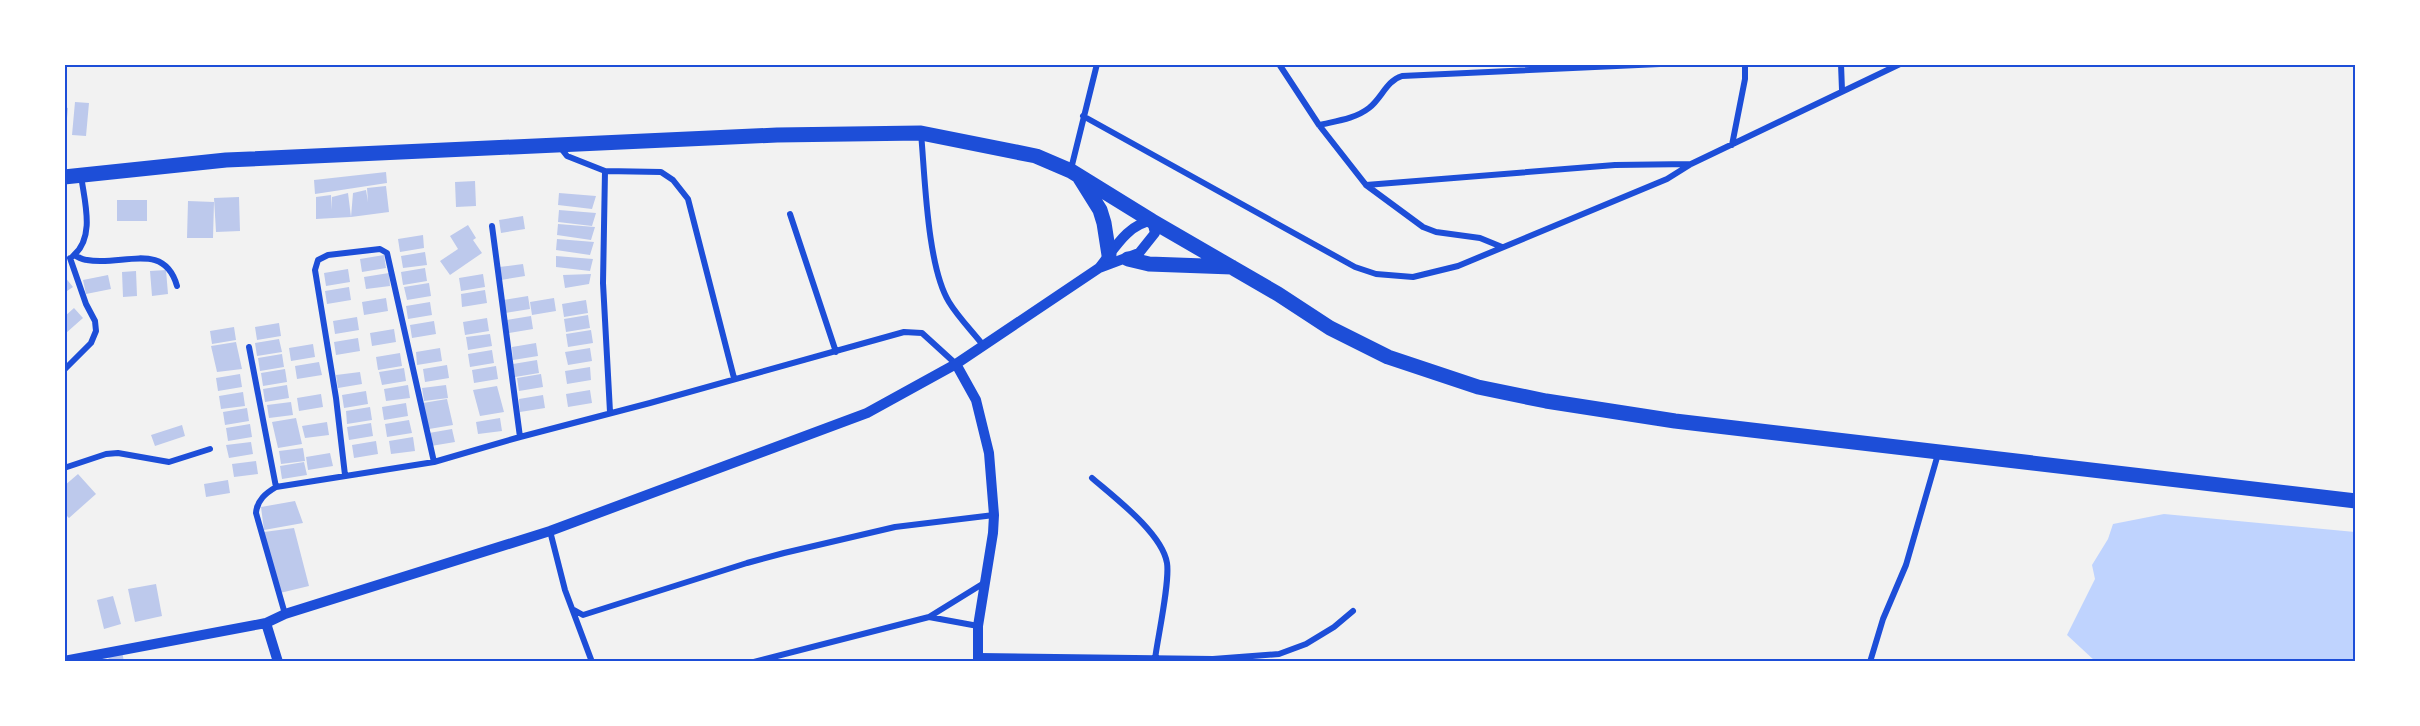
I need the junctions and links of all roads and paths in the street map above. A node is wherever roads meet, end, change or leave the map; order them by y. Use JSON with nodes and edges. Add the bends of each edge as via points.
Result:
{"nodes":[{"id":1,"x":1097,"y":64,"type":"edge"},
{"id":2,"x":1279,"y":64,"type":"edge"},
{"id":3,"x":1660,"y":64,"type":"edge"},
{"id":4,"x":1744,"y":64,"type":"edge"},
{"id":5,"x":1841,"y":64,"type":"edge"},
{"id":6,"x":1900,"y":64,"type":"edge"},
{"id":7,"x":1842,"y":90,"type":"junction"},
{"id":8,"x":1083,"y":117,"type":"junction"},
{"id":9,"x":1319,"y":125,"type":"junction"},
{"id":10,"x":921,"y":133,"type":"junction"},
{"id":11,"x":559,"y":145,"type":"junction"},
{"id":12,"x":1732,"y":145,"type":"junction"},
{"id":13,"x":1691,"y":164,"type":"junction"},
{"id":14,"x":604,"y":171,"type":"junction"},
{"id":15,"x":1074,"y":173,"type":"junction"},
{"id":16,"x":81,"y":175,"type":"junction"},
{"id":17,"x":64,"y":177,"type":"edge"},
{"id":18,"x":1366,"y":184,"type":"junction"},
{"id":19,"x":790,"y":214,"type":"dead end"},
{"id":20,"x":1152,"y":221,"type":"junction"},
{"id":21,"x":492,"y":226,"type":"dead end"},
{"id":22,"x":1502,"y":247,"type":"junction"},
{"id":23,"x":1109,"y":255,"type":"junction"},
{"id":24,"x":70,"y":257,"type":"edge"},
{"id":25,"x":1128,"y":259,"type":"junction"},
{"id":26,"x":1233,"y":267,"type":"junction"},
{"id":27,"x":1099,"y":268,"type":"junction"},
{"id":28,"x":177,"y":286,"type":"dead end"},
{"id":29,"x":983,"y":345,"type":"junction"},
{"id":30,"x":249,"y":347,"type":"dead end"},
{"id":31,"x":836,"y":352,"type":"junction"},
{"id":32,"x":956,"y":364,"type":"junction"},
{"id":33,"x":64,"y":370,"type":"edge"},
{"id":34,"x":734,"y":378,"type":"junction"},
{"id":35,"x":610,"y":412,"type":"junction"},
{"id":36,"x":520,"y":436,"type":"junction"},
{"id":37,"x":210,"y":449,"type":"dead end"},
{"id":38,"x":1938,"y":450,"type":"junction"},
{"id":39,"x":434,"y":462,"type":"junction"},
{"id":40,"x":64,"y":468,"type":"edge"},
{"id":41,"x":345,"y":475,"type":"junction"},
{"id":42,"x":1092,"y":478,"type":"dead end"},
{"id":43,"x":276,"y":487,"type":"junction"},
{"id":44,"x":2355,"y":501,"type":"edge"},
{"id":45,"x":994,"y":515,"type":"junction"},
{"id":46,"x":550,"y":531,"type":"junction"},
{"id":47,"x":986,"y":582,"type":"junction"},
{"id":48,"x":574,"y":610,"type":"junction"},
{"id":49,"x":1353,"y":611,"type":"dead end"},
{"id":50,"x":285,"y":614,"type":"junction"},
{"id":51,"x":929,"y":617,"type":"junction"},
{"id":52,"x":266,"y":622,"type":"junction"},
{"id":53,"x":978,"y":626,"type":"junction"},
{"id":54,"x":979,"y":658,"type":"edge"},
{"id":55,"x":1082,"y":659,"type":"edge"},
{"id":56,"x":1155,"y":659,"type":"junction"},
{"id":57,"x":64,"y":661,"type":"edge"},
{"id":58,"x":278,"y":662,"type":"edge"},
{"id":59,"x":592,"y":662,"type":"edge"},
{"id":60,"x":754,"y":662,"type":"edge"},
{"id":61,"x":1870,"y":662,"type":"edge"}],
"edges":[{"from":1,"to":8,"type":"street"},
{"from":2,"to":9,"type":"street"},
{"from":3,"to":9,"type":"street","via":[[1402,75],[1390,82],[1370,107]]},
{"from":4,"to":12,"type":"street","via":[[1745,79]]},
{"from":5,"to":7,"type":"street"},
{"from":6,"to":7,"type":"street"},
{"from":7,"to":12,"type":"street"},
{"from":8,"to":15,"type":"street"},
{"from":8,"to":22,"type":"street","via":[[1355,267],[1376,274],[1413,277],[1458,266]]},
{"from":9,"to":18,"type":"street"},
{"from":10,"to":11,"type":"main road"},
{"from":10,"to":15,"type":"main road","via":[[1036,156]]},
{"from":10,"to":29,"type":"street","via":[[938,279],[948,301]]},
{"from":11,"to":14,"type":"street","via":[[567,156]]},
{"from":11,"to":16,"type":"main road","via":[[226,160]]},
{"from":12,"to":13,"type":"street"},
{"from":13,"to":18,"type":"street","via":[[1615,165]]},
{"from":13,"to":22,"type":"street","via":[[1667,178]]},
{"from":14,"to":34,"type":"street","via":[[661,172],[688,199]]},
{"from":14,"to":35,"type":"street","via":[[603,283]]},
{"from":15,"to":20,"type":"main road"},
{"from":15,"to":23,"type":"main road","via":[[1100,210]]},
{"from":16,"to":17,"type":"main road"},
{"from":16,"to":24,"type":"street","via":[[87,226],[84,242]]},
{"from":18,"to":22,"type":"street","via":[[1423,227],[1480,238]]},
{"from":19,"to":31,"type":"street"},
{"from":20,"to":23,"type":"street","via":[[1141,222]]},
{"from":20,"to":25,"type":"street","via":[[1155,234]]},
{"from":20,"to":26,"type":"main road"},
{"from":21,"to":36,"type":"street"},
{"from":23,"to":27,"type":"street"},
{"from":24,"to":28,"type":"street","via":[[154,259],[169,268]]},
{"from":24,"to":33,"type":"street","via":[[96,331],[91,343]]},
{"from":25,"to":26,"type":"main road","via":[[1149,264]]},
{"from":25,"to":27,"type":"street"},
{"from":26,"to":38,"type":"main road","via":[[1330,328],[1378,352],[1478,387],[1675,421]]},
{"from":27,"to":29,"type":"street"},
{"from":29,"to":32,"type":"street"},
{"from":30,"to":43,"type":"street"},
{"from":31,"to":32,"type":"street","via":[[914,331],[931,340]]},
{"from":31,"to":34,"type":"street"},
{"from":32,"to":45,"type":"street","via":[[976,400],[989,453]]},
{"from":32,"to":46,"type":"street","via":[[867,413]]},
{"from":34,"to":35,"type":"street"},
{"from":35,"to":36,"type":"street"},
{"from":36,"to":39,"type":"street"},
{"from":37,"to":40,"type":"street","via":[[169,462],[106,454]]},
{"from":38,"to":44,"type":"main road"},
{"from":38,"to":61,"type":"street","via":[[1906,565]]},
{"from":39,"to":41,"type":"street"},
{"from":39,"to":41,"type":"street","via":[[390,259],[380,249],[327,255],[316,264]]},
{"from":41,"to":43,"type":"street"},
{"from":42,"to":56,"type":"street","via":[[1137,517],[1163,551],[1167,573]]},
{"from":43,"to":50,"type":"street","via":[[263,497],[256,513]]},
{"from":45,"to":47,"type":"street"},
{"from":45,"to":48,"type":"street","via":[[895,527],[747,562],[583,615]]},
{"from":46,"to":48,"type":"street"},
{"from":46,"to":50,"type":"street"},
{"from":47,"to":51,"type":"street"},
{"from":47,"to":53,"type":"street"},
{"from":48,"to":59,"type":"street"},
{"from":49,"to":56,"type":"street","via":[[1306,644],[1279,654]]},
{"from":50,"to":52,"type":"street"},
{"from":51,"to":53,"type":"street"},
{"from":51,"to":60,"type":"street"},
{"from":52,"to":57,"type":"street"},
{"from":52,"to":58,"type":"street"},
{"from":53,"to":54,"type":"street"},
{"from":54,"to":55,"type":"street"},
{"from":55,"to":56,"type":"street"}]}
